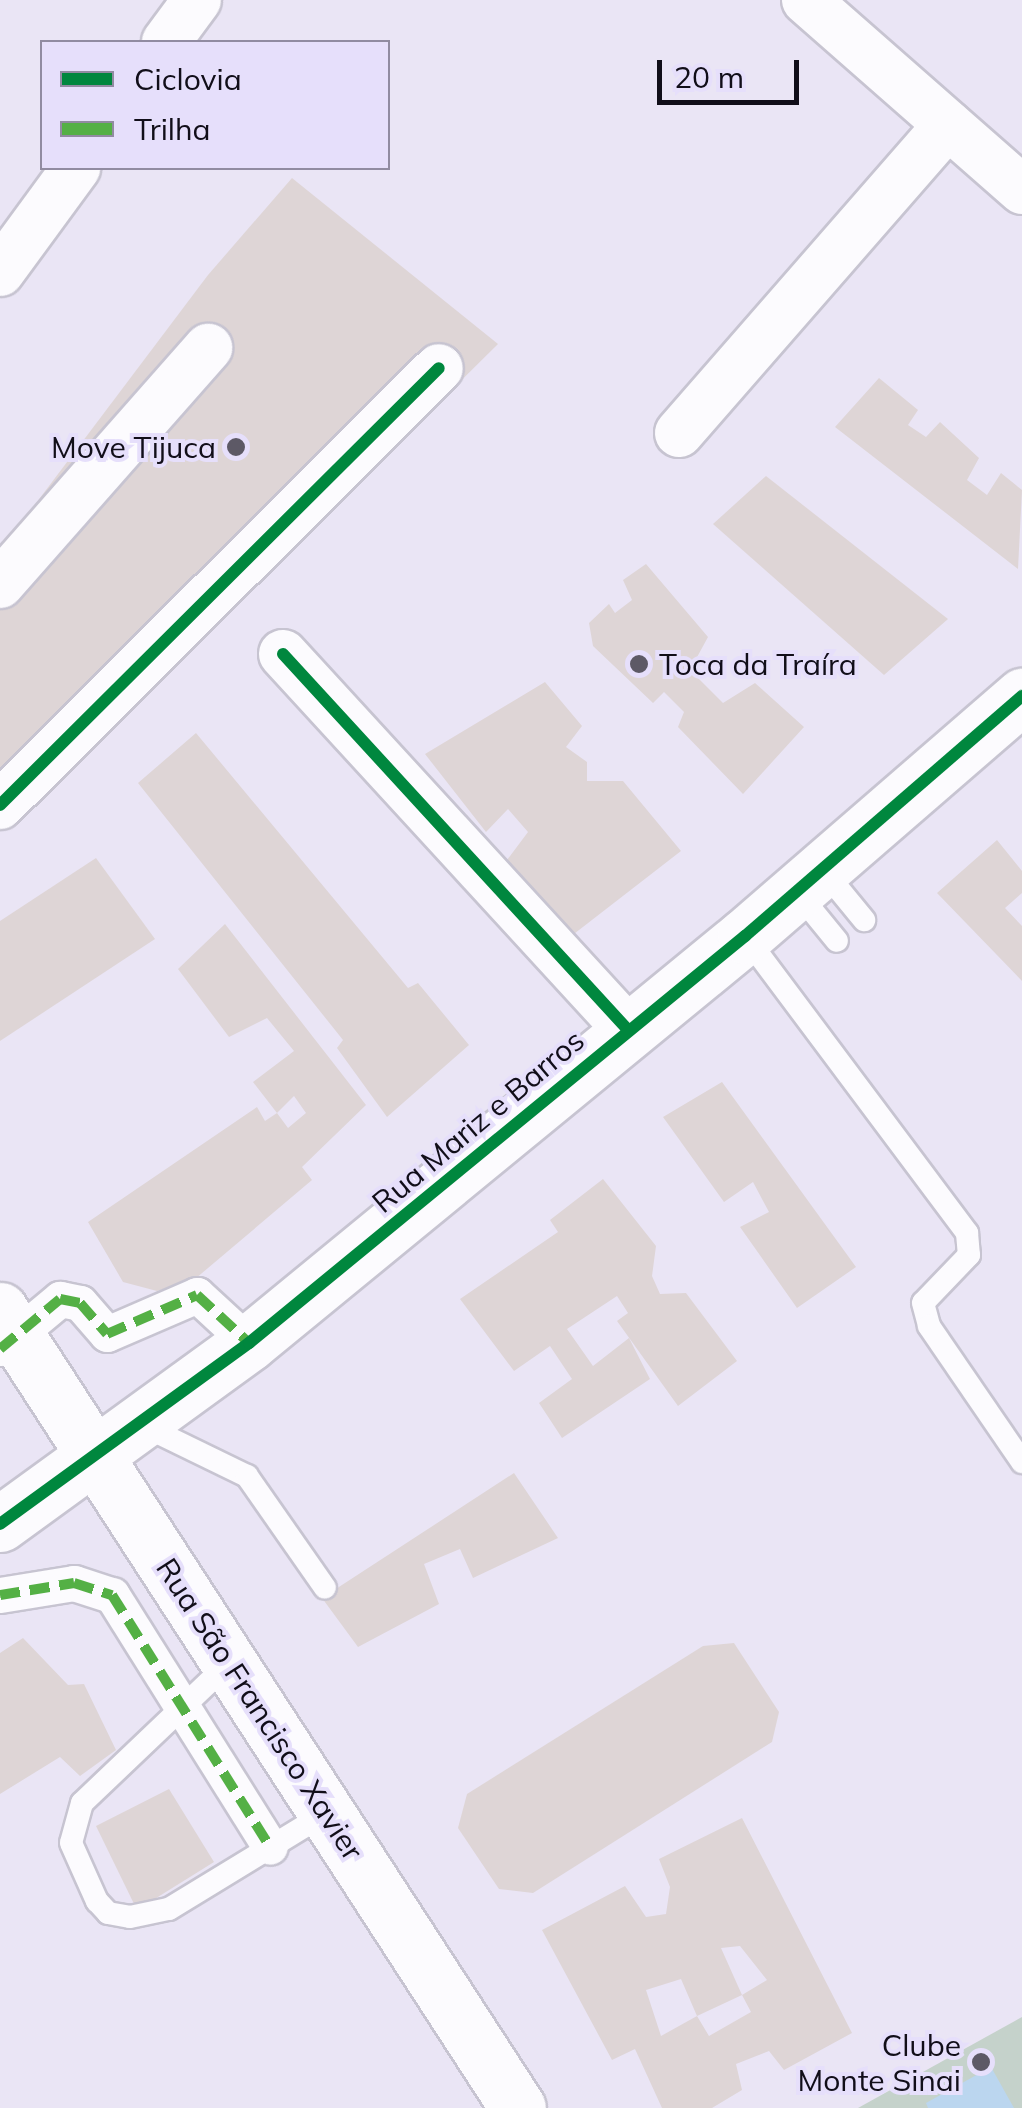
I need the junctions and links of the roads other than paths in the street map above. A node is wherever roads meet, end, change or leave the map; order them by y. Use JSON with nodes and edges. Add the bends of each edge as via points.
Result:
{"nodes":[{"id":1,"x":197,"y":0,"type":"edge"},
{"id":2,"x":806,"y":0,"type":"edge"},
{"id":3,"x":167,"y":40,"type":"edge"},
{"id":4,"x":948,"y":125,"type":"junction"},
{"id":5,"x":75,"y":170,"type":"edge"},
{"id":6,"x":1022,"y":190,"type":"edge"},
{"id":7,"x":0,"y":272,"type":"edge"},
{"id":8,"x":208,"y":348,"type":"dead end"},
{"id":9,"x":439,"y":368,"type":"dead end"},
{"id":10,"x":679,"y":434,"type":"dead end"},
{"id":11,"x":0,"y":584,"type":"edge"},
{"id":12,"x":283,"y":654,"type":"dead end"},
{"id":13,"x":1022,"y":696,"type":"edge"},
{"id":14,"x":0,"y":805,"type":"edge"},
{"id":15,"x":810,"y":881,"type":"junction"},
{"id":16,"x":864,"y":920,"type":"dead end"},
{"id":17,"x":746,"y":936,"type":"junction"},
{"id":18,"x":837,"y":941,"type":"dead end"},
{"id":19,"x":628,"y":1030,"type":"junction"},
{"id":20,"x":6,"y":1332,"type":"edge"},
{"id":21,"x":250,"y":1343,"type":"junction"},
{"id":22,"x":137,"y":1422,"type":"junction"},
{"id":23,"x":92,"y":1454,"type":"junction"},
{"id":24,"x":1022,"y":1462,"type":"edge"},
{"id":25,"x":0,"y":1524,"type":"edge"},
{"id":26,"x":325,"y":1588,"type":"dead end"},
{"id":27,"x":0,"y":1595,"type":"edge"},
{"id":28,"x":230,"y":1662,"type":"junction"},
{"id":29,"x":182,"y":1708,"type":"junction"},
{"id":30,"x":328,"y":1812,"type":"junction"},
{"id":31,"x":270,"y":1846,"type":"junction"},
{"id":32,"x":518,"y":2108,"type":"edge"}],
"edges":[{"from":1,"to":3,"type":"street"},
{"from":2,"to":4,"type":"street"},
{"from":4,"to":6,"type":"street"},
{"from":4,"to":10,"type":"street"},
{"from":5,"to":7,"type":"street"},
{"from":8,"to":11,"type":"street"},
{"from":9,"to":14,"type":"street"},
{"from":12,"to":19,"type":"street"},
{"from":13,"to":15,"type":"street","name":"Rua Mariz e Barros"},
{"from":15,"to":16,"type":"lane"},
{"from":15,"to":17,"type":"street","name":"Rua Mariz e Barros"},
{"from":15,"to":18,"type":"lane"},
{"from":17,"to":19,"type":"street","name":"Rua Mariz e Barros"},
{"from":17,"to":24,"type":"lane","via":[[967,1232],[969,1255],[924,1303],[929,1326]]},
{"from":19,"to":21,"type":"street","name":"Rua Mariz e Barros"},
{"from":20,"to":21,"type":"street","via":[[60,1299],[80,1303],[108,1334],[197,1294]]},
{"from":20,"to":23,"type":"street","name":"Rua São Francisco Xavier"},
{"from":21,"to":22,"type":"street","name":"Rua Mariz e Barros"},
{"from":22,"to":23,"type":"street","name":"Rua Mariz e Barros"},
{"from":22,"to":26,"type":"lane","via":[[246,1476]]},
{"from":23,"to":25,"type":"street","name":"Rua Mariz e Barros"},
{"from":23,"to":28,"type":"street","name":"Rua São Francisco Xavier"},
{"from":27,"to":29,"type":"street","via":[[74,1583],[112,1595]]},
{"from":28,"to":29,"type":"lane"},
{"from":28,"to":30,"type":"street","name":"Rua São Francisco Xavier"},
{"from":29,"to":31,"type":"street"},
{"from":29,"to":31,"type":"lane","via":[[82,1803],[73,1822],[71,1842],[97,1900],[108,1913],[130,1917],[168,1909]]},
{"from":30,"to":31,"type":"lane"},
{"from":30,"to":32,"type":"street","name":"Rua São Francisco Xavier"}]}
